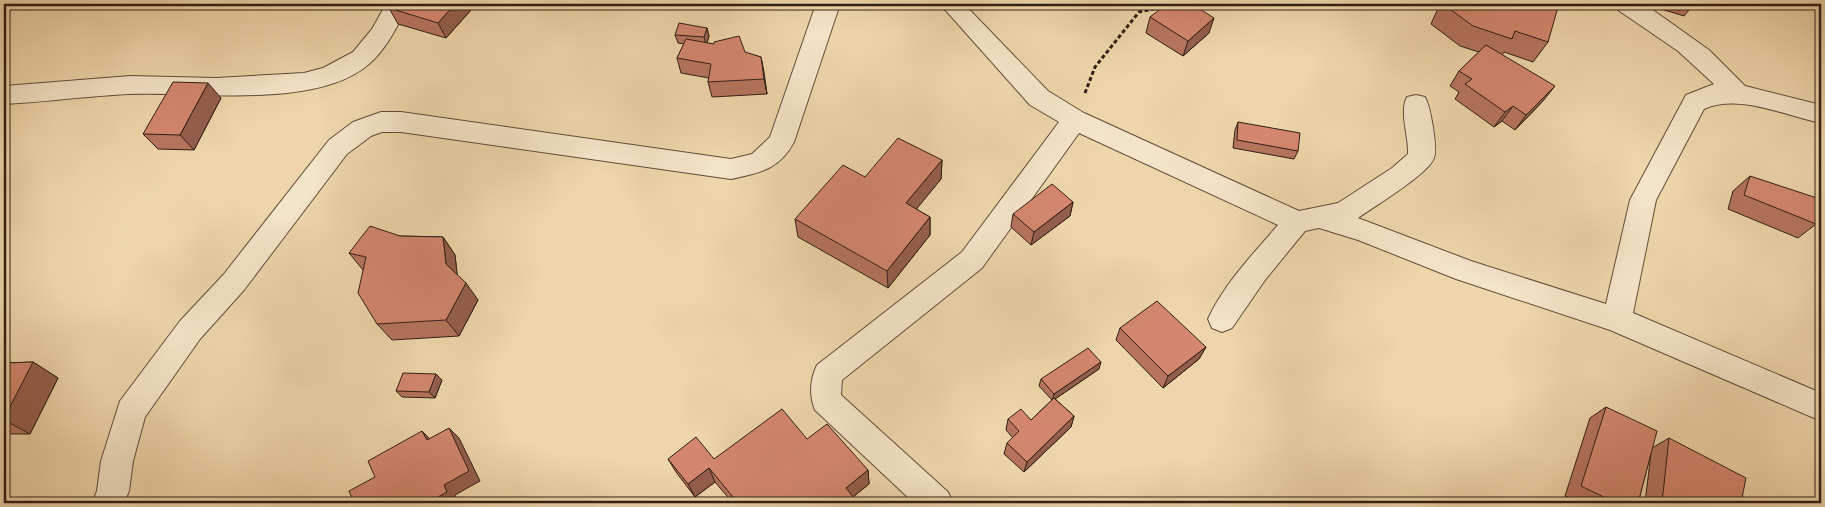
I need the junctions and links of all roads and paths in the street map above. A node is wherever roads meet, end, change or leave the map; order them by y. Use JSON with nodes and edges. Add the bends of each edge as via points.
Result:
{"nodes":[{"id":1,"x":397,"y":4,"type":"edge"},
{"id":2,"x":828,"y":4,"type":"edge"},
{"id":3,"x":951,"y":4,"type":"edge"},
{"id":4,"x":1626,"y":4,"type":"edge"},
{"id":5,"x":1167,"y":7,"type":"edge"},
{"id":6,"x":4,"y":95,"type":"edge"},
{"id":7,"x":1738,"y":95,"type":"junction"},
{"id":8,"x":1416,"y":104,"type":"dead end"},
{"id":9,"x":1821,"y":114,"type":"edge"},
{"id":10,"x":1075,"y":120,"type":"junction"},
{"id":11,"x":1308,"y":220,"type":"junction"},
{"id":12,"x":1222,"y":320,"type":"dead end"},
{"id":13,"x":1617,"y":320,"type":"junction"},
{"id":14,"x":1821,"y":407,"type":"edge"},
{"id":15,"x":108,"y":503,"type":"edge"},
{"id":16,"x":937,"y":503,"type":"edge"}],
"edges":[{"from":1,"to":6,"type":"street","via":[[381,34],[361,58],[330,76],[216,87],[130,85]]},
{"from":2,"to":15,"type":"street","via":[[781,142],[760,163],[731,169],[402,122],[381,122],[362,129],[338,147],[234,282],[190,330],[131,411]]},
{"from":3,"to":10,"type":"street","via":[[1039,98]]},
{"from":4,"to":7,"type":"street","via":[[1675,34],[1721,74]]},
{"from":5,"to":10,"type":"path","via":[[1139,12],[1124,30],[1095,67]]},
{"from":7,"to":9,"type":"street"},
{"from":7,"to":13,"type":"street","via":[[1714,93],[1695,102],[1643,200]]},
{"from":8,"to":11,"type":"street","via":[[1422,140],[1420,158],[1401,175],[1344,213]]},
{"from":10,"to":11,"type":"street"},
{"from":10,"to":16,"type":"street","via":[[972,260],[827,374],[826,400]]},
{"from":11,"to":12,"type":"street","via":[[1256,272]]},
{"from":11,"to":13,"type":"street","via":[[1364,231],[1466,271]]},
{"from":13,"to":14,"type":"street"}]}
